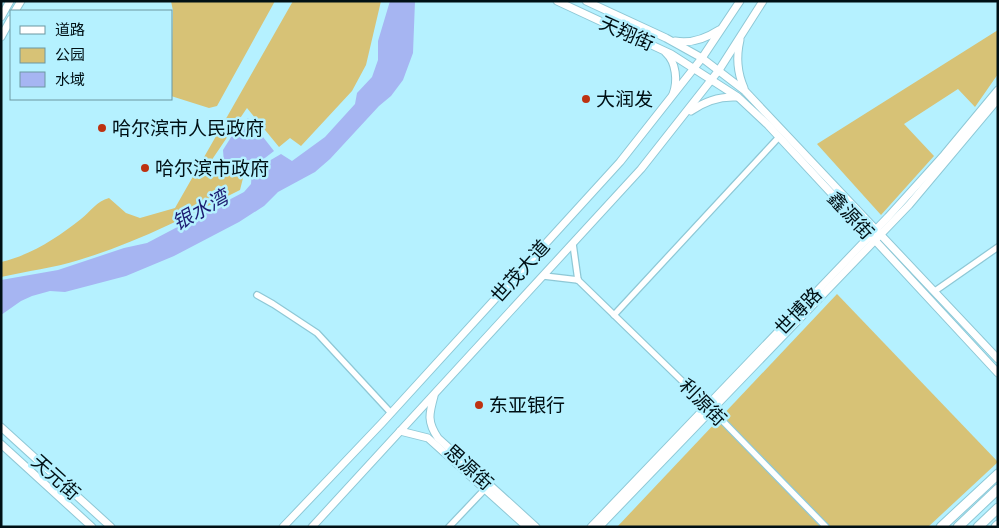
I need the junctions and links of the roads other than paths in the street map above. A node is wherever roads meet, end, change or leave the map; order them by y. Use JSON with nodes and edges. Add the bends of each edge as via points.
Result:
{"nodes":[{"id":1,"x":10,"y":1,"type":"edge"},
{"id":2,"x":557,"y":1,"type":"edge"},
{"id":3,"x":586,"y":1,"type":"edge"},
{"id":4,"x":740,"y":1,"type":"edge"},
{"id":5,"x":764,"y":1,"type":"edge"},
{"id":6,"x":1,"y":17,"type":"edge"},
{"id":7,"x":729,"y":18,"type":"junction"},
{"id":8,"x":10,"y":21,"type":"edge"},
{"id":9,"x":742,"y":35,"type":"junction"},
{"id":10,"x":1,"y":37,"type":"edge"},
{"id":11,"x":666,"y":38,"type":"junction"},
{"id":12,"x":662,"y":49,"type":"junction"},
{"id":13,"x":702,"y":58,"type":"junction"},
{"id":14,"x":694,"y":68,"type":"junction"},
{"id":15,"x":719,"y":70,"type":"junction"},
{"id":16,"x":712,"y":79,"type":"junction"},
{"id":17,"x":998,"y":90,"type":"edge"},
{"id":18,"x":745,"y":91,"type":"junction"},
{"id":19,"x":738,"y":97,"type":"junction"},
{"id":20,"x":998,"y":99,"type":"edge"},
{"id":21,"x":668,"y":103,"type":"junction"},
{"id":22,"x":684,"y":115,"type":"junction"},
{"id":23,"x":779,"y":137,"type":"junction"},
{"id":24,"x":879,"y":232,"type":"junction"},
{"id":25,"x":873,"y":238,"type":"junction"},
{"id":26,"x":573,"y":244,"type":"junction"},
{"id":27,"x":998,"y":246,"type":"edge"},
{"id":28,"x":544,"y":276,"type":"junction"},
{"id":29,"x":578,"y":280,"type":"junction"},
{"id":30,"x":935,"y":291,"type":"junction"},
{"id":31,"x":258,"y":295,"type":"dead end"},
{"id":32,"x":614,"y":315,"type":"junction"},
{"id":33,"x":998,"y":359,"type":"edge"},
{"id":34,"x":998,"y":372,"type":"edge"},
{"id":35,"x":434,"y":393,"type":"junction"},
{"id":36,"x":710,"y":408,"type":"junction"},
{"id":37,"x":391,"y":413,"type":"junction"},
{"id":38,"x":1,"y":426,"type":"edge"},
{"id":39,"x":400,"y":431,"type":"junction"},
{"id":40,"x":1,"y":444,"type":"edge"},
{"id":41,"x":998,"y":474,"type":"edge"},
{"id":42,"x":485,"y":489,"type":"junction"},
{"id":43,"x":998,"y":489,"type":"edge"},
{"id":44,"x":998,"y":508,"type":"edge"},
{"id":45,"x":92,"y":527,"type":"edge"},
{"id":46,"x":111,"y":527,"type":"edge"},
{"id":47,"x":283,"y":527,"type":"edge"},
{"id":48,"x":312,"y":527,"type":"edge"},
{"id":49,"x":449,"y":527,"type":"edge"},
{"id":50,"x":527,"y":527,"type":"edge"},
{"id":51,"x":536,"y":527,"type":"edge"},
{"id":52,"x":591,"y":527,"type":"edge"},
{"id":53,"x":599,"y":527,"type":"edge"},
{"id":54,"x":826,"y":527,"type":"edge"},
{"id":55,"x":941,"y":527,"type":"edge"},
{"id":56,"x":958,"y":527,"type":"edge"},
{"id":57,"x":978,"y":527,"type":"edge"}],
"edges":[{"from":1,"to":6,"type":"main road"},
{"from":2,"to":12,"type":"main road","name":"天翔街"},
{"from":3,"to":11,"type":"main road","name":"天翔街"},
{"from":4,"to":7,"type":"main road","name":"世茂大道"},
{"from":5,"to":9,"type":"main road","name":"世茂大道"},
{"from":7,"to":11,"type":"main road","via":[[721,28],[703,39],[681,42]]},
{"from":7,"to":13,"type":"main road","name":"世茂大道"},
{"from":8,"to":10,"type":"main road"},
{"from":9,"to":15,"type":"main road","name":"世茂大道"},
{"from":9,"to":18,"type":"main road","via":[[737,60]]},
{"from":11,"to":13,"type":"main road","name":"天翔街"},
{"from":12,"to":14,"type":"main road","name":"天翔街"},
{"from":12,"to":21,"type":"main road","via":[[669,56],[676,81]]},
{"from":13,"to":14,"type":"main road","name":"世茂大道"},
{"from":13,"to":15,"type":"main road","name":"鑫源街"},
{"from":14,"to":16,"type":"main road","name":"鑫源街"},
{"from":14,"to":21,"type":"main road","name":"世茂大道"},
{"from":15,"to":16,"type":"main road","name":"世茂大道"},
{"from":15,"to":18,"type":"main road","name":"鑫源街"},
{"from":16,"to":19,"type":"main road","name":"鑫源街"},
{"from":16,"to":22,"type":"main road","name":"世茂大道"},
{"from":17,"to":24,"type":"main road","name":"世博路"},
{"from":18,"to":24,"type":"main road","name":"鑫源街"},
{"from":19,"to":22,"type":"main road","via":[[703,102]]},
{"from":19,"to":23,"type":"main road","name":"鑫源街"},
{"from":20,"to":24,"type":"main road","name":"世博路","via":[[939,170]]},
{"from":21,"to":37,"type":"main road","name":"世茂大道","via":[[620,162]]},
{"from":22,"to":26,"type":"main road","name":"世茂大道","via":[[641,169]]},
{"from":23,"to":25,"type":"main road","name":"鑫源街"},
{"from":23,"to":32,"type":"street"},
{"from":24,"to":25,"type":"main road","name":"世博路"},
{"from":24,"to":30,"type":"main road","name":"鑫源街"},
{"from":25,"to":34,"type":"main road","name":"鑫源街"},
{"from":25,"to":36,"type":"main road","name":"世博路"},
{"from":26,"to":28,"type":"main road","name":"世茂大道"},
{"from":26,"to":29,"type":"street"},
{"from":27,"to":30,"type":"street"},
{"from":28,"to":29,"type":"street"},
{"from":28,"to":35,"type":"main road","name":"世茂大道"},
{"from":29,"to":32,"type":"street","name":"利源街"},
{"from":30,"to":33,"type":"main road","name":"鑫源街"},
{"from":31,"to":37,"type":"street","via":[[316,333]]},
{"from":32,"to":36,"type":"street","name":"利源街"},
{"from":35,"to":39,"type":"main road","name":"世茂大道"},
{"from":35,"to":51,"type":"main road","name":"思源街","via":[[429,418],[438,438]]},
{"from":36,"to":52,"type":"main road","name":"世博路"},
{"from":36,"to":53,"type":"main road","name":"世博路"},
{"from":36,"to":54,"type":"street","name":"利源街"},
{"from":37,"to":47,"type":"main road","name":"世茂大道"},
{"from":38,"to":46,"type":"main road","name":"天元街"},
{"from":39,"to":42,"type":"main road","name":"思源街","via":[[428,438]]},
{"from":39,"to":48,"type":"main road","name":"世茂大道"},
{"from":40,"to":45,"type":"main road","name":"天元街"},
{"from":41,"to":55,"type":"highway"},
{"from":42,"to":49,"type":"street"},
{"from":42,"to":50,"type":"main road","name":"思源街"},
{"from":43,"to":56,"type":"highway"},
{"from":44,"to":57,"type":"highway"}]}
